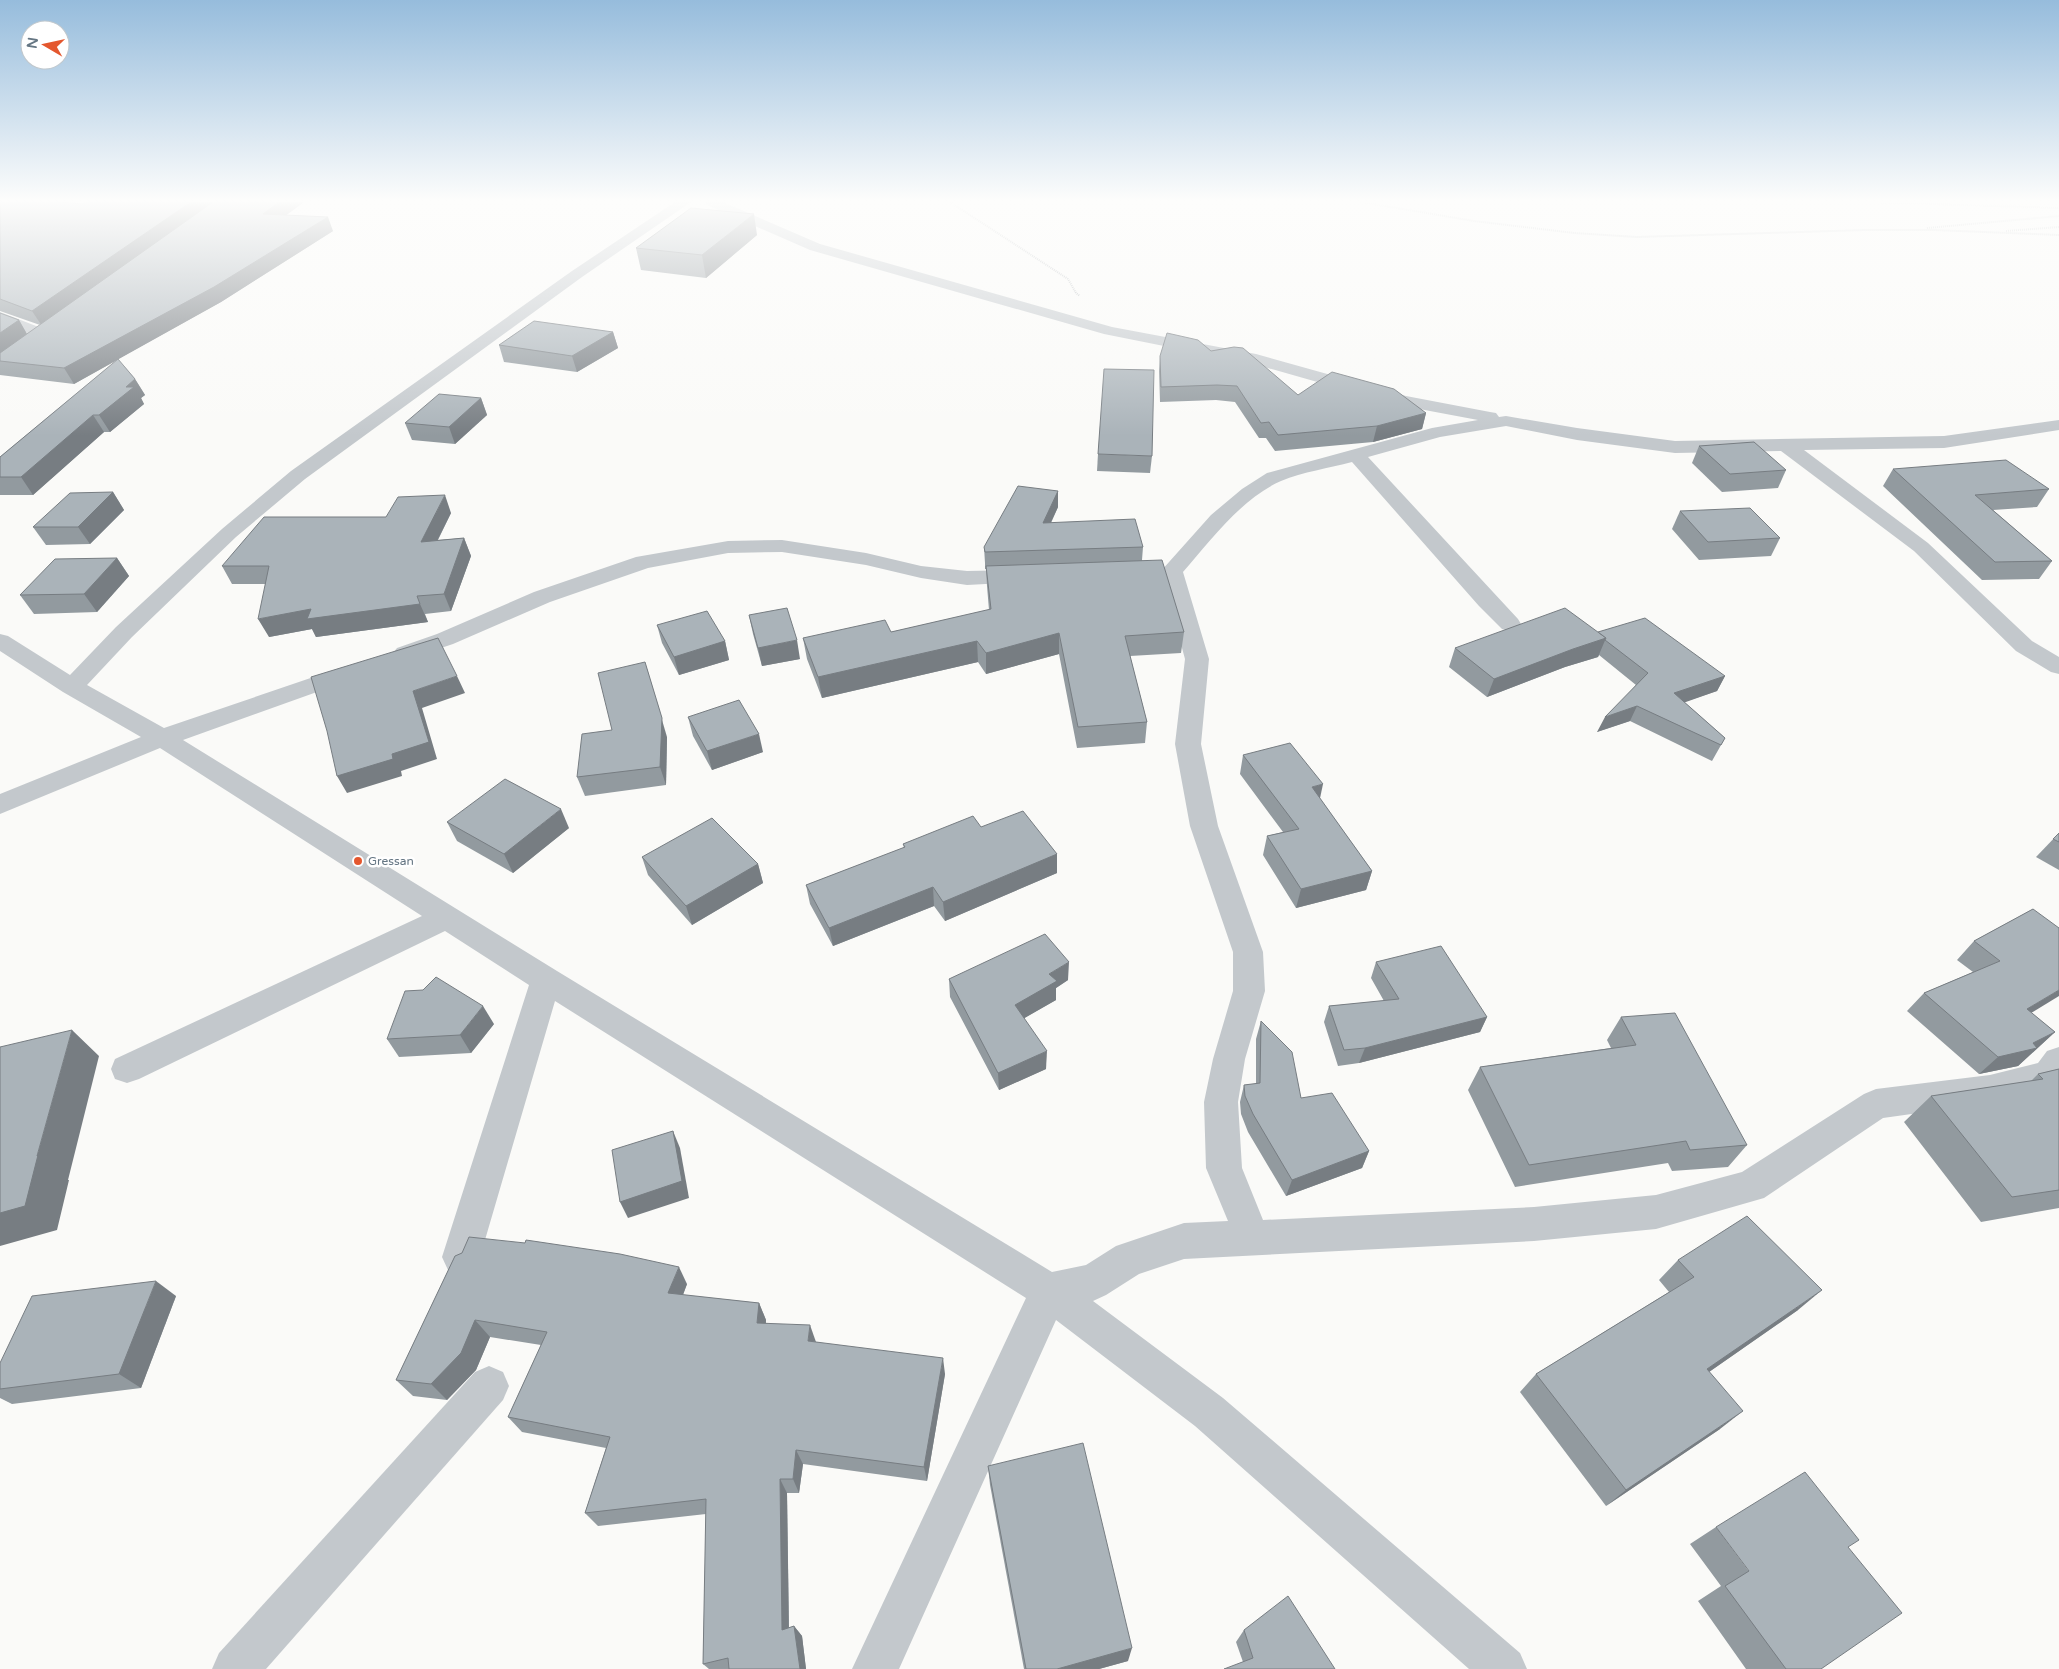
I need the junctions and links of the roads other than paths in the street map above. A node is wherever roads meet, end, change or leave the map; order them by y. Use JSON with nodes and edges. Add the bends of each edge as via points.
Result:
{"nodes":[{"id":1,"x":569,"y":280,"type":"edge"},
{"id":2,"x":930,"y":280,"type":"edge"},
{"id":3,"x":0,"y":317,"type":"edge"},
{"id":4,"x":43,"y":334,"type":"edge"},
{"id":5,"x":1506,"y":421,"type":"junction"},
{"id":6,"x":2059,"y":425,"type":"edge"},
{"id":7,"x":1785,"y":446,"type":"junction"},
{"id":8,"x":1355,"y":454,"type":"junction"},
{"id":9,"x":1045,"y":576,"type":"edge"},
{"id":10,"x":1510,"y":624,"type":"dead end"},
{"id":11,"x":0,"y":641,"type":"edge"},
{"id":12,"x":2059,"y":667,"type":"edge"},
{"id":13,"x":72,"y":686,"type":"junction"},
{"id":14,"x":162,"y":738,"type":"junction"},
{"id":15,"x":0,"y":805,"type":"edge"},
{"id":16,"x":448,"y":917,"type":"junction"},
{"id":17,"x":546,"y":980,"type":"junction"},
{"id":18,"x":2059,"y":1061,"type":"edge"},
{"id":19,"x":127,"y":1069,"type":"dead end"},
{"id":20,"x":1254,"y":1238,"type":"junction"},
{"id":21,"x":460,"y":1257,"type":"edge"},
{"id":22,"x":1049,"y":1291,"type":"junction"},
{"id":23,"x":489,"y":1386,"type":"dead end"},
{"id":24,"x":236,"y":1669,"type":"edge"},
{"id":25,"x":875,"y":1669,"type":"edge"},
{"id":26,"x":1504,"y":1669,"type":"edge"}],
"edges":[{"from":1,"to":13,"type":"street","via":[[298,474],[229,533]]},
{"from":2,"to":5,"type":"street","via":[[1110,331],[1256,359],[1404,401]]},
{"from":3,"to":4,"type":"street"},
{"from":5,"to":7,"type":"street","via":[[1675,447]]},
{"from":5,"to":8,"type":"street","via":[[1438,432]]},
{"from":6,"to":7,"type":"street","via":[[1944,442]]},
{"from":7,"to":12,"type":"street","via":[[1921,547],[2024,646]]},
{"from":8,"to":10,"type":"street"},
{"from":8,"to":20,"type":"street","via":[[1274,477],[1218,519],[1162,572],[1196,659],[1188,744],[1204,826],[1248,952],[1249,991],[1222,1102],[1224,1168]]},
{"from":9,"to":14,"type":"street","via":[[967,578],[782,546],[728,547],[644,562],[542,597],[445,639]]},
{"from":11,"to":13,"type":"street"},
{"from":13,"to":14,"type":"street"},
{"from":14,"to":15,"type":"street"},
{"from":14,"to":16,"type":"street"},
{"from":16,"to":17,"type":"street"},
{"from":16,"to":19,"type":"street"},
{"from":17,"to":21,"type":"street"},
{"from":17,"to":22,"type":"street"},
{"from":18,"to":20,"type":"street","via":[[2048,1074],[1990,1089],[1876,1104],[1751,1186],[1656,1212],[1534,1224]]},
{"from":20,"to":22,"type":"street","via":[[1184,1241],[1129,1259],[1092,1282]]},
{"from":22,"to":25,"type":"street"},
{"from":22,"to":26,"type":"street","via":[[1209,1412]]},
{"from":23,"to":24,"type":"street"}]}
